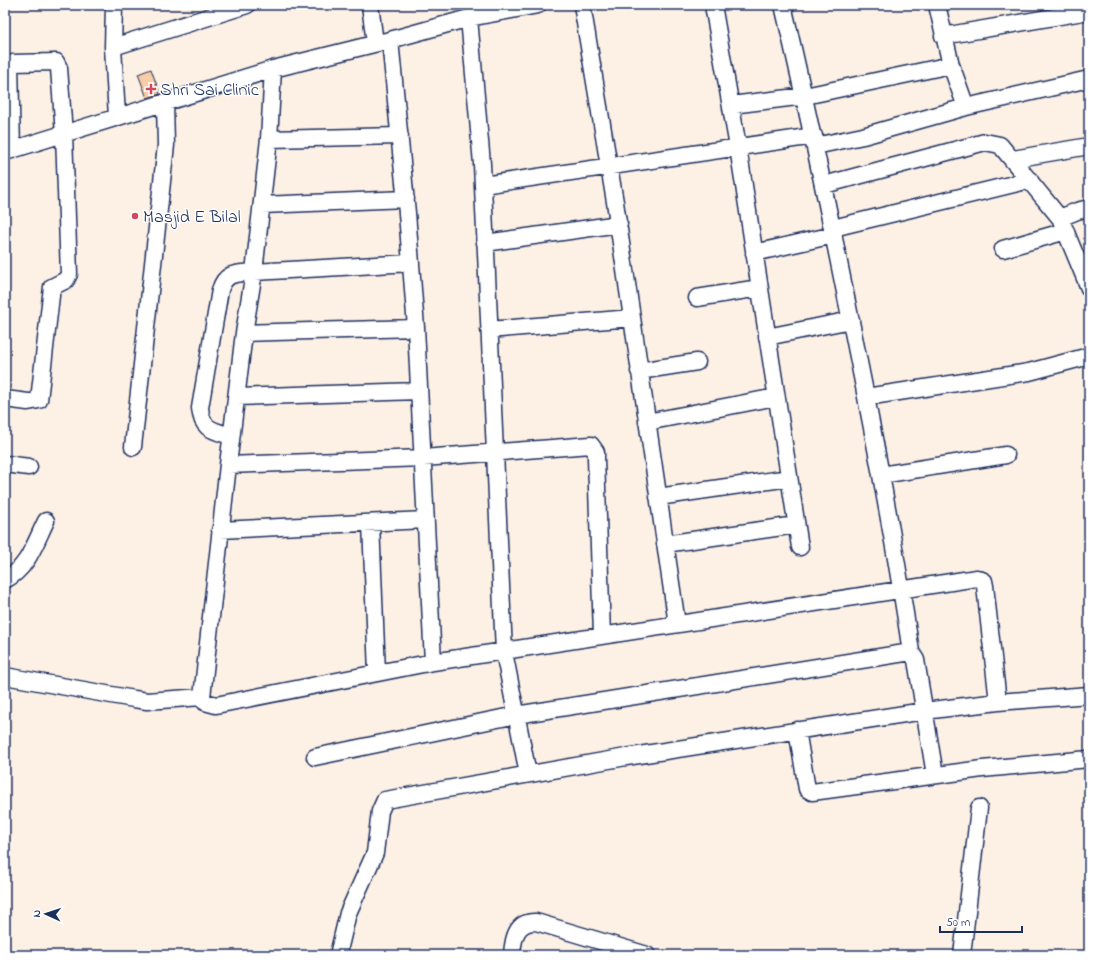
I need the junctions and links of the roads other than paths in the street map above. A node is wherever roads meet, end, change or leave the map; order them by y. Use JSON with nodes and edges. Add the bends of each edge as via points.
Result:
{"nodes":[{"id":1,"x":114,"y":5,"type":"edge"},
{"id":2,"x":247,"y":5,"type":"edge"},
{"id":3,"x":370,"y":5,"type":"edge"},
{"id":4,"x":538,"y":5,"type":"edge"},
{"id":5,"x":582,"y":5,"type":"edge"},
{"id":6,"x":713,"y":5,"type":"edge"},
{"id":7,"x":783,"y":5,"type":"edge"},
{"id":8,"x":937,"y":5,"type":"edge"},
{"id":9,"x":1089,"y":11,"type":"edge"},
{"id":10,"x":468,"y":18,"type":"junction"},
{"id":11,"x":943,"y":36,"type":"junction"},
{"id":12,"x":382,"y":41,"type":"junction"},
{"id":13,"x":113,"y":47,"type":"junction"},
{"id":14,"x":951,"y":65,"type":"junction"},
{"id":15,"x":273,"y":69,"type":"junction"},
{"id":16,"x":1089,"y":79,"type":"edge"},
{"id":17,"x":805,"y":96,"type":"junction"},
{"id":18,"x":165,"y":102,"type":"junction"},
{"id":19,"x":731,"y":105,"type":"junction"},
{"id":20,"x":966,"y":107,"type":"junction"},
{"id":21,"x":117,"y":117,"type":"junction"},
{"id":22,"x":64,"y":134,"type":"junction"},
{"id":23,"x":400,"y":136,"type":"junction"},
{"id":24,"x":269,"y":139,"type":"junction"},
{"id":25,"x":814,"y":141,"type":"junction"},
{"id":26,"x":1089,"y":146,"type":"edge"},
{"id":27,"x":738,"y":147,"type":"junction"},
{"id":28,"x":8,"y":151,"type":"edge"},
{"id":29,"x":1013,"y":159,"type":"junction"},
{"id":30,"x":609,"y":165,"type":"junction"},
{"id":31,"x":1030,"y":180,"type":"junction"},
{"id":32,"x":483,"y":185,"type":"junction"},
{"id":33,"x":824,"y":185,"type":"junction"},
{"id":34,"x":406,"y":199,"type":"junction"},
{"id":35,"x":262,"y":205,"type":"junction"},
{"id":36,"x":1089,"y":208,"type":"edge"},
{"id":37,"x":619,"y":224,"type":"junction"},
{"id":38,"x":1063,"y":225,"type":"junction"},
{"id":39,"x":834,"y":231,"type":"junction"},
{"id":40,"x":485,"y":243,"type":"junction"},
{"id":41,"x":1002,"y":249,"type":"dead end"},
{"id":42,"x":754,"y":253,"type":"junction"},
{"id":43,"x":411,"y":262,"type":"junction"},
{"id":44,"x":254,"y":272,"type":"junction"},
{"id":45,"x":1086,"y":272,"type":"edge"},
{"id":46,"x":759,"y":288,"type":"junction"},
{"id":47,"x":1089,"y":288,"type":"edge"},
{"id":48,"x":697,"y":298,"type":"dead end"},
{"id":49,"x":632,"y":318,"type":"junction"},
{"id":50,"x":851,"y":320,"type":"junction"},
{"id":51,"x":416,"y":328,"type":"junction"},
{"id":52,"x":489,"y":330,"type":"junction"},
{"id":53,"x":244,"y":333,"type":"junction"},
{"id":54,"x":767,"y":337,"type":"junction"},
{"id":55,"x":1089,"y":356,"type":"edge"},
{"id":56,"x":697,"y":362,"type":"dead end"},
{"id":57,"x":640,"y":371,"type":"junction"},
{"id":58,"x":419,"y":391,"type":"junction"},
{"id":59,"x":236,"y":397,"type":"junction"},
{"id":60,"x":776,"y":397,"type":"junction"},
{"id":61,"x":866,"y":397,"type":"junction"},
{"id":62,"x":5,"y":399,"type":"edge"},
{"id":63,"x":647,"y":422,"type":"junction"},
{"id":64,"x":231,"y":436,"type":"junction"},
{"id":65,"x":133,"y":447,"type":"dead end"},
{"id":66,"x":494,"y":452,"type":"junction"},
{"id":67,"x":1006,"y":455,"type":"dead end"},
{"id":68,"x":423,"y":458,"type":"junction"},
{"id":69,"x":5,"y":464,"type":"edge"},
{"id":70,"x":228,"y":465,"type":"junction"},
{"id":71,"x":29,"y":466,"type":"dead end"},
{"id":72,"x":881,"y":475,"type":"junction"},
{"id":73,"x":789,"y":478,"type":"junction"},
{"id":74,"x":658,"y":497,"type":"junction"},
{"id":75,"x":425,"y":520,"type":"junction"},
{"id":76,"x":46,"y":521,"type":"dead end"},
{"id":77,"x":371,"y":523,"type":"junction"},
{"id":78,"x":796,"y":525,"type":"junction"},
{"id":79,"x":220,"y":530,"type":"junction"},
{"id":80,"x":665,"y":544,"type":"junction"},
{"id":81,"x":800,"y":547,"type":"dead end"},
{"id":82,"x":5,"y":580,"type":"edge"},
{"id":83,"x":902,"y":589,"type":"junction"},
{"id":84,"x":677,"y":624,"type":"junction"},
{"id":85,"x":602,"y":635,"type":"junction"},
{"id":86,"x":504,"y":652,"type":"junction"},
{"id":87,"x":912,"y":652,"type":"junction"},
{"id":88,"x":433,"y":662,"type":"junction"},
{"id":89,"x":377,"y":673,"type":"junction"},
{"id":90,"x":5,"y":676,"type":"edge"},
{"id":91,"x":1089,"y":695,"type":"edge"},
{"id":92,"x":202,"y":697,"type":"junction"},
{"id":93,"x":998,"y":702,"type":"junction"},
{"id":94,"x":924,"y":711,"type":"junction"},
{"id":95,"x":516,"y":715,"type":"junction"},
{"id":96,"x":797,"y":730,"type":"junction"},
{"id":97,"x":315,"y":757,"type":"dead end"},
{"id":98,"x":1089,"y":759,"type":"edge"},
{"id":99,"x":528,"y":774,"type":"junction"},
{"id":100,"x":935,"y":775,"type":"junction"},
{"id":101,"x":979,"y":808,"type":"dead end"},
{"id":102,"x":338,"y":955,"type":"edge"},
{"id":103,"x":512,"y":955,"type":"edge"},
{"id":104,"x":647,"y":955,"type":"edge"},
{"id":105,"x":962,"y":955,"type":"edge"}],
"edges":[{"from":1,"to":13,"type":"street"},
{"from":2,"to":13,"type":"street"},
{"from":3,"to":12,"type":"street"},
{"from":4,"to":10,"type":"street"},
{"from":5,"to":30,"type":"street"},
{"from":6,"to":19,"type":"street"},
{"from":7,"to":17,"type":"street"},
{"from":8,"to":11,"type":"street"},
{"from":9,"to":11,"type":"street"},
{"from":10,"to":12,"type":"street"},
{"from":10,"to":32,"type":"street"},
{"from":11,"to":14,"type":"street"},
{"from":12,"to":15,"type":"street"},
{"from":12,"to":23,"type":"street"},
{"from":13,"to":21,"type":"street"},
{"from":14,"to":17,"type":"street"},
{"from":14,"to":20,"type":"street"},
{"from":15,"to":18,"type":"street"},
{"from":15,"to":24,"type":"street"},
{"from":16,"to":20,"type":"street"},
{"from":17,"to":19,"type":"street"},
{"from":17,"to":25,"type":"street"},
{"from":18,"to":21,"type":"street"},
{"from":18,"to":65,"type":"street","via":[[166,145]]},
{"from":19,"to":27,"type":"street"},
{"from":20,"to":25,"type":"street","via":[[863,136]]},
{"from":21,"to":22,"type":"street"},
{"from":22,"to":28,"type":"street"},
{"from":22,"to":28,"type":"street","via":[[59,68],[56,62],[14,63],[10,65],[9,70]]},
{"from":22,"to":62,"type":"street","via":[[69,274],[66,280],[52,288],[39,400],[28,402]]},
{"from":23,"to":24,"type":"street"},
{"from":23,"to":34,"type":"street"},
{"from":24,"to":35,"type":"street"},
{"from":25,"to":27,"type":"street"},
{"from":25,"to":33,"type":"street"},
{"from":26,"to":29,"type":"street"},
{"from":27,"to":30,"type":"street"},
{"from":27,"to":42,"type":"street"},
{"from":29,"to":31,"type":"street"},
{"from":29,"to":33,"type":"street","via":[[1000,145],[985,142]]},
{"from":30,"to":32,"type":"street"},
{"from":30,"to":37,"type":"street"},
{"from":31,"to":38,"type":"street"},
{"from":31,"to":39,"type":"street"},
{"from":32,"to":40,"type":"street"},
{"from":33,"to":39,"type":"street"},
{"from":34,"to":35,"type":"street"},
{"from":34,"to":43,"type":"street"},
{"from":35,"to":44,"type":"street"},
{"from":36,"to":38,"type":"street","via":[[1077,211]]},
{"from":37,"to":40,"type":"street"},
{"from":37,"to":49,"type":"street"},
{"from":38,"to":41,"type":"street"},
{"from":38,"to":45,"type":"street"},
{"from":39,"to":42,"type":"street"},
{"from":39,"to":50,"type":"street"},
{"from":40,"to":52,"type":"street"},
{"from":42,"to":46,"type":"street"},
{"from":43,"to":44,"type":"street"},
{"from":43,"to":51,"type":"street"},
{"from":44,"to":53,"type":"street"},
{"from":44,"to":64,"type":"street","via":[[231,274],[222,282],[200,408],[205,426]]},
{"from":45,"to":47,"type":"street"},
{"from":46,"to":48,"type":"street"},
{"from":46,"to":54,"type":"street"},
{"from":49,"to":52,"type":"street"},
{"from":49,"to":57,"type":"street"},
{"from":50,"to":54,"type":"street"},
{"from":50,"to":61,"type":"street"},
{"from":51,"to":53,"type":"street"},
{"from":51,"to":58,"type":"street"},
{"from":52,"to":66,"type":"street"},
{"from":53,"to":59,"type":"street"},
{"from":54,"to":60,"type":"street"},
{"from":55,"to":61,"type":"street","via":[[1029,372]]},
{"from":56,"to":57,"type":"street"},
{"from":57,"to":63,"type":"street"},
{"from":58,"to":59,"type":"street"},
{"from":58,"to":68,"type":"street"},
{"from":59,"to":64,"type":"street"},
{"from":60,"to":63,"type":"street"},
{"from":60,"to":73,"type":"street"},
{"from":61,"to":72,"type":"street"},
{"from":63,"to":74,"type":"street"},
{"from":64,"to":70,"type":"street"},
{"from":66,"to":68,"type":"street"},
{"from":66,"to":85,"type":"street","via":[[586,444],[593,448],[596,458]]},
{"from":66,"to":86,"type":"street"},
{"from":67,"to":72,"type":"street"},
{"from":68,"to":70,"type":"street"},
{"from":68,"to":75,"type":"street"},
{"from":69,"to":71,"type":"street"},
{"from":70,"to":79,"type":"street"},
{"from":72,"to":83,"type":"street"},
{"from":73,"to":74,"type":"street"},
{"from":73,"to":78,"type":"street"},
{"from":74,"to":80,"type":"street"},
{"from":75,"to":77,"type":"street"},
{"from":75,"to":88,"type":"street"},
{"from":76,"to":82,"type":"street","via":[[24,564],[19,571]]},
{"from":77,"to":79,"type":"street"},
{"from":77,"to":89,"type":"street"},
{"from":78,"to":80,"type":"street"},
{"from":78,"to":81,"type":"street"},
{"from":79,"to":92,"type":"street"},
{"from":80,"to":84,"type":"street"},
{"from":83,"to":84,"type":"street"},
{"from":83,"to":87,"type":"street"},
{"from":83,"to":93,"type":"street","via":[[977,578],[984,581]]},
{"from":84,"to":85,"type":"street"},
{"from":85,"to":86,"type":"street"},
{"from":86,"to":88,"type":"street"},
{"from":86,"to":95,"type":"street"},
{"from":87,"to":94,"type":"street","via":[[916,660]]},
{"from":87,"to":95,"type":"street"},
{"from":88,"to":89,"type":"street"},
{"from":89,"to":92,"type":"street","via":[[216,705],[210,705]]},
{"from":90,"to":92,"type":"street","via":[[134,700]]},
{"from":91,"to":93,"type":"street"},
{"from":93,"to":94,"type":"street"},
{"from":94,"to":96,"type":"street"},
{"from":94,"to":100,"type":"street"},
{"from":95,"to":97,"type":"street"},
{"from":95,"to":99,"type":"street"},
{"from":96,"to":99,"type":"street"},
{"from":96,"to":100,"type":"street","via":[[807,789],[812,792]]},
{"from":98,"to":100,"type":"street","via":[[1046,761]]},
{"from":99,"to":102,"type":"street","via":[[385,800],[380,810],[375,853],[348,914]]},
{"from":101,"to":105,"type":"street"},
{"from":103,"to":104,"type":"street","via":[[516,933],[522,924],[528,921]]}]}
